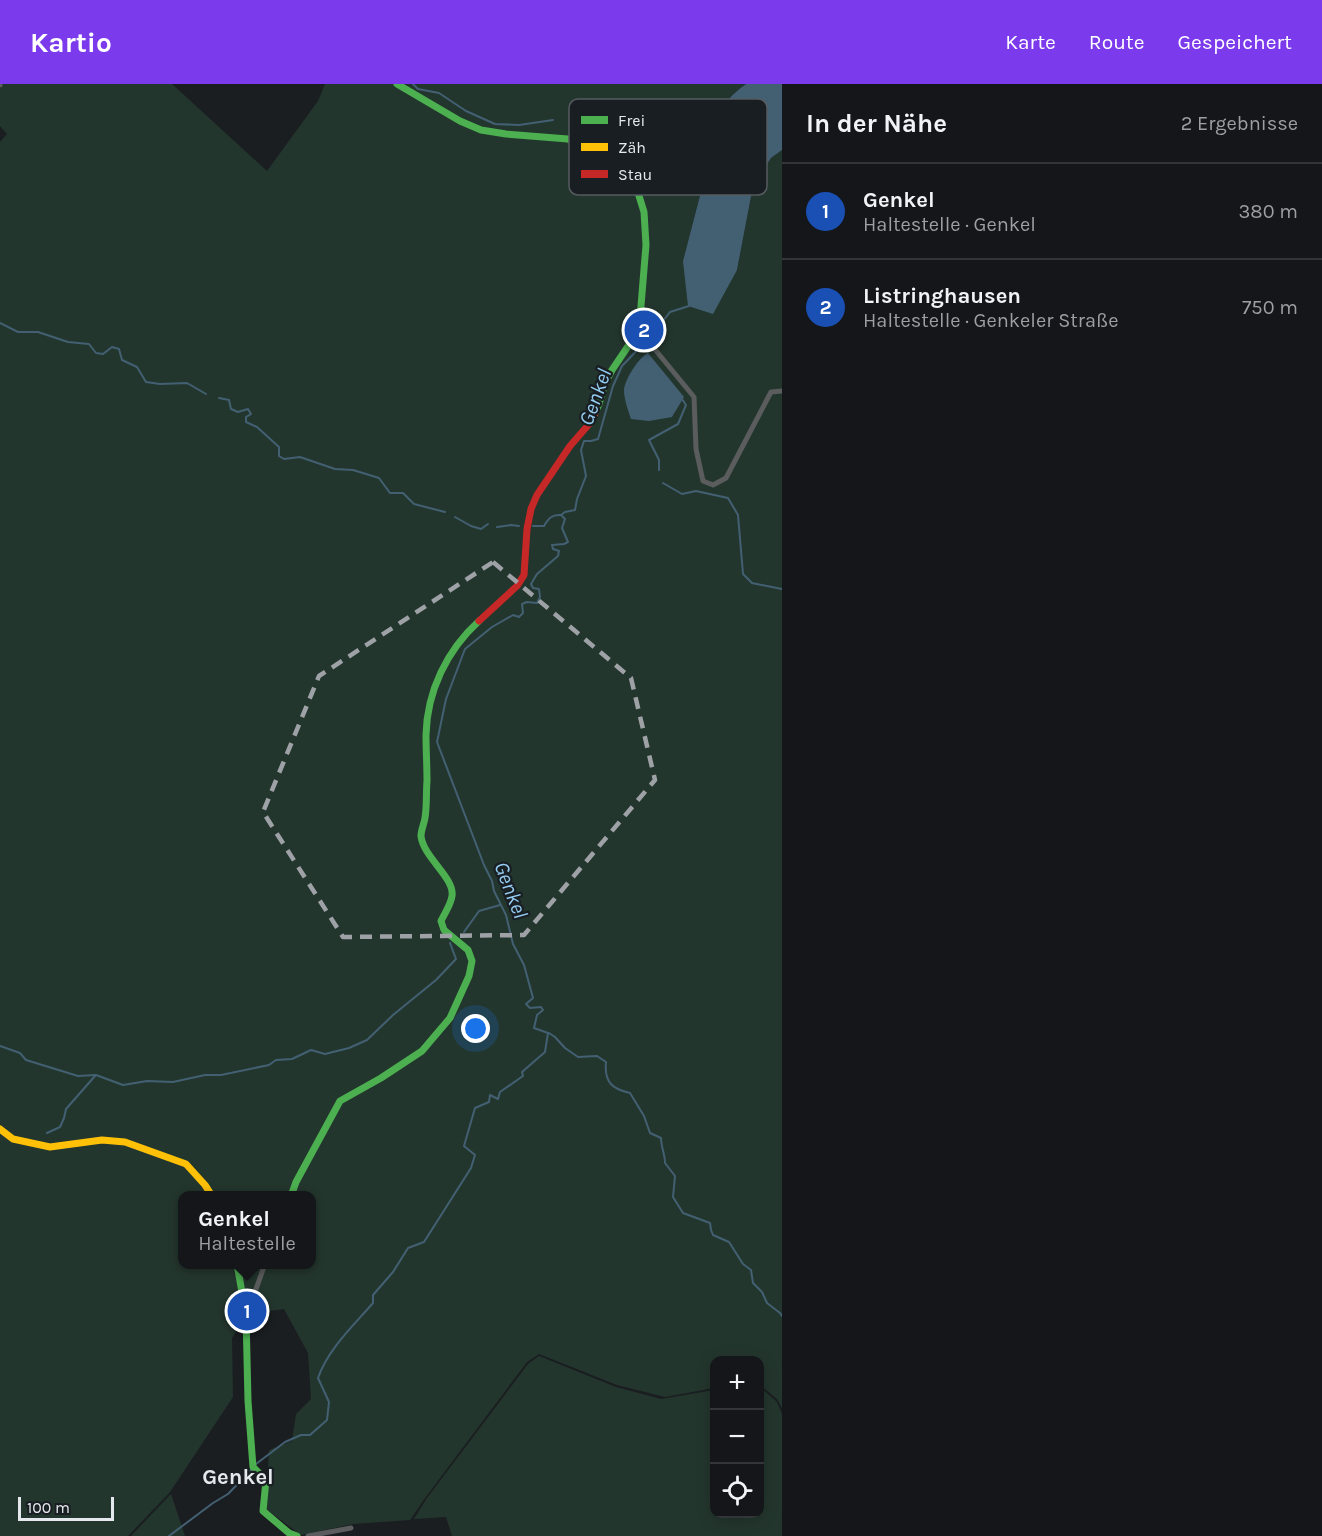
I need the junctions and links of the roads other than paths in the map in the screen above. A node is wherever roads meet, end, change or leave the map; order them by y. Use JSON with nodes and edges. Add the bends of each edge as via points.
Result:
{"nodes":[{"id":1,"x":397,"y":84,"type":"edge"},
{"id":2,"x":569,"y":139,"type":"edge"},
{"id":3,"x":639,"y":195,"type":"edge"},
{"id":4,"x":639,"y":330,"type":"junction"},
{"id":5,"x":782,"y":391,"type":"edge"},
{"id":6,"x":0,"y":1129,"type":"edge"},
{"id":7,"x":209,"y":1191,"type":"edge"},
{"id":8,"x":293,"y":1191,"type":"edge"},
{"id":9,"x":238,"y":1269,"type":"edge"},
{"id":10,"x":263,"y":1269,"type":"edge"},
{"id":11,"x":246,"y":1315,"type":"junction"},
{"id":12,"x":351,"y":1528,"type":"dead end"},
{"id":13,"x":297,"y":1536,"type":"edge"},
{"id":14,"x":308,"y":1536,"type":"edge"}],
"edges":[{"from":1,"to":2,"type":"street","via":[[481,130]]},
{"from":3,"to":4,"type":"street","via":[[646,245]]},
{"from":4,"to":5,"type":"street","via":[[694,397],[696,449],[703,481],[713,485],[726,478],[771,392]]},
{"from":4,"to":8,"type":"street","via":[[605,383],[590,423],[537,495],[527,529],[524,575],[456,645],[436,683],[429,709],[428,775],[421,834],[424,847],[452,887],[452,897],[441,921],[444,930],[468,950],[472,961],[469,976],[450,1018],[422,1051],[340,1101]]},
{"from":6,"to":7,"type":"street","via":[[13,1140],[51,1147],[102,1140],[126,1142],[186,1164]]},
{"from":9,"to":11,"type":"street"},
{"from":10,"to":11,"type":"street"},
{"from":11,"to":13,"type":"street","via":[[253,1467],[266,1480],[263,1510]]},
{"from":12,"to":14,"type":"street"}]}
